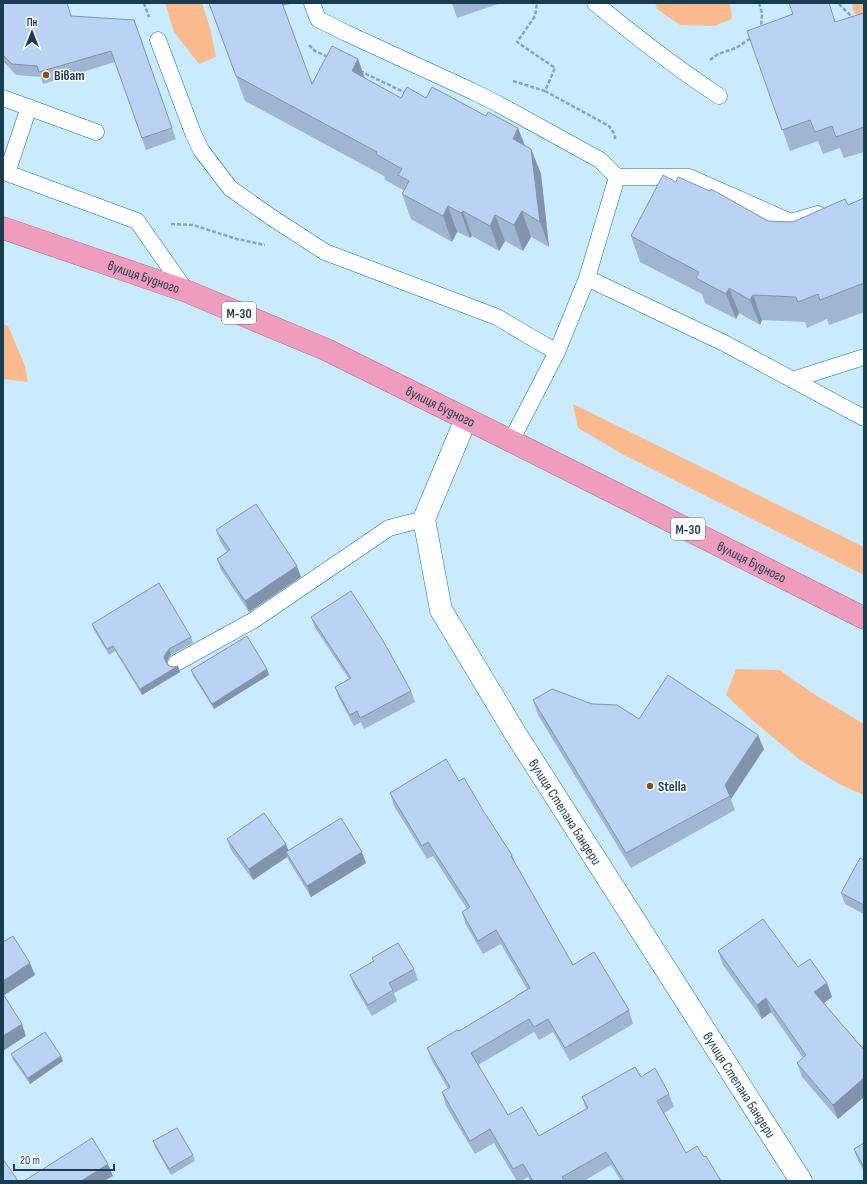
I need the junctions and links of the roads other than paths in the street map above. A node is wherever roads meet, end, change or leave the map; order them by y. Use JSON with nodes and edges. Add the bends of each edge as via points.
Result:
{"nodes":[{"id":1,"x":312,"y":3,"type":"edge"},
{"id":2,"x":595,"y":3,"type":"edge"},
{"id":3,"x":158,"y":40,"type":"dead end"},
{"id":4,"x":719,"y":96,"type":"dead end"},
{"id":5,"x":3,"y":98,"type":"edge"},
{"id":6,"x":29,"y":107,"type":"junction"},
{"id":7,"x":96,"y":132,"type":"dead end"},
{"id":8,"x":5,"y":172,"type":"edge"},
{"id":9,"x":616,"y":177,"type":"junction"},
{"id":10,"x":835,"y":209,"type":"edge"},
{"id":11,"x":3,"y":228,"type":"edge"},
{"id":12,"x":587,"y":278,"type":"junction"},
{"id":13,"x":186,"y":290,"type":"junction"},
{"id":14,"x":557,"y":352,"type":"junction"},
{"id":15,"x":864,"y":357,"type":"edge"},
{"id":16,"x":792,"y":380,"type":"junction"},
{"id":17,"x":864,"y":418,"type":"edge"},
{"id":18,"x":466,"y":419,"type":"junction"},
{"id":19,"x":511,"y":441,"type":"junction"},
{"id":20,"x":424,"y":519,"type":"junction"},
{"id":21,"x":864,"y":618,"type":"edge"},
{"id":22,"x":176,"y":663,"type":"dead end"},
{"id":23,"x":801,"y":1181,"type":"edge"}],
"edges":[{"from":1,"to":9,"type":"lane","via":[[318,19],[498,104],[600,160]]},
{"from":2,"to":4,"type":"lane","via":[[687,75]]},
{"from":3,"to":14,"type":"lane","via":[[193,134],[201,150],[230,188],[325,252],[497,317]]},
{"from":5,"to":6,"type":"lane"},
{"from":6,"to":7,"type":"lane"},
{"from":6,"to":8,"type":"lane"},
{"from":8,"to":13,"type":"lane","via":[[137,221]]},
{"from":9,"to":10,"type":"lane","via":[[689,177],[791,222]]},
{"from":9,"to":12,"type":"lane"},
{"from":11,"to":13,"type":"highway","name":"вулиця Будного","number":"М-30"},
{"from":12,"to":14,"type":"lane"},
{"from":12,"to":16,"type":"lane","via":[[724,343]]},
{"from":13,"to":18,"type":"highway","name":"вулиця Будного","number":"М-30","via":[[327,350]]},
{"from":14,"to":19,"type":"lane"},
{"from":15,"to":16,"type":"lane"},
{"from":16,"to":17,"type":"lane"},
{"from":18,"to":19,"type":"highway","name":"вулиця Будного","number":"М-30"},
{"from":18,"to":20,"type":"street"},
{"from":19,"to":21,"type":"highway","name":"вулиця Будного","number":"М-30"},
{"from":20,"to":22,"type":"lane","via":[[389,528],[254,620]]},
{"from":20,"to":23,"type":"street","name":"вулиця Степана Бандери","via":[[441,610],[515,733]]}]}
